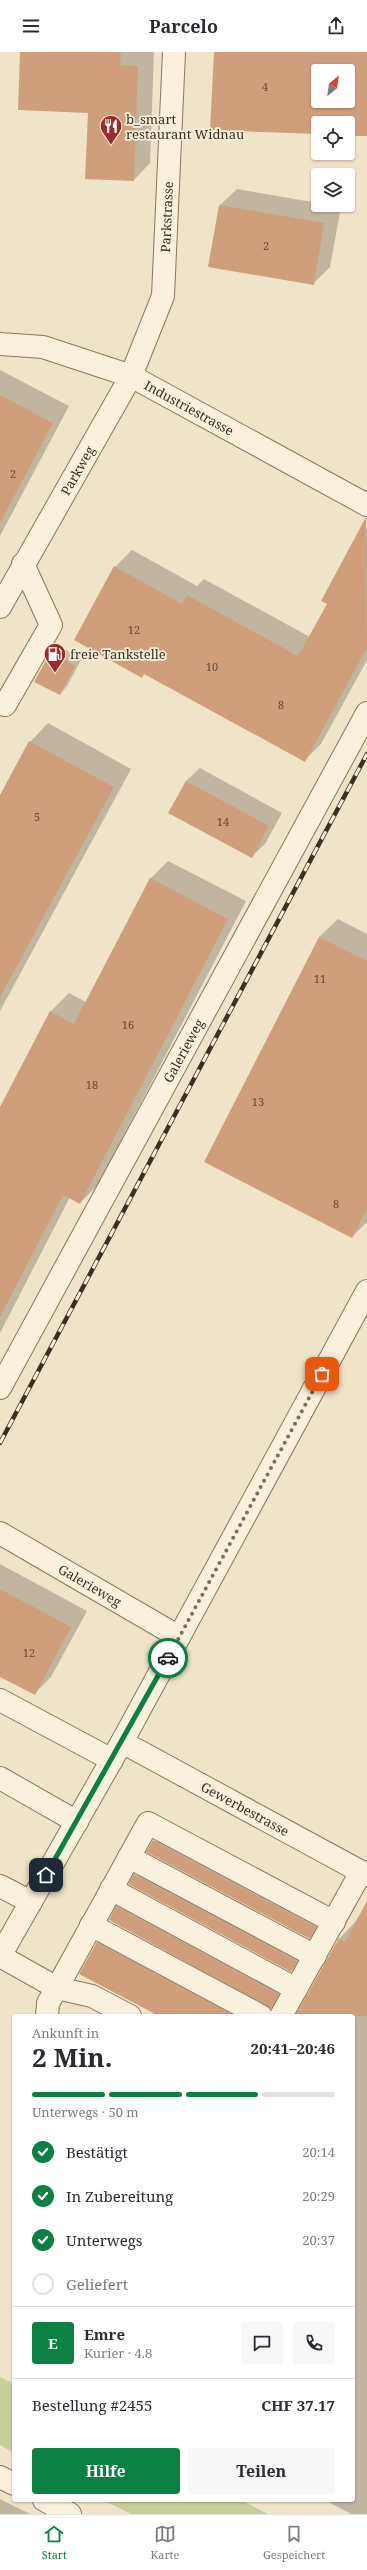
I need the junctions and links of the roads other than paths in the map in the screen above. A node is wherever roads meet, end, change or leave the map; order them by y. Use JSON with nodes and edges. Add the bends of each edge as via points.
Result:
{"nodes":[{"id":1,"x":174,"y":52,"type":"edge"},
{"id":2,"x":0,"y":344,"type":"edge"},
{"id":3,"x":131,"y":376,"type":"junction"},
{"id":4,"x":367,"y":505,"type":"edge"},
{"id":5,"x":23,"y":564,"type":"junction"},
{"id":6,"x":0,"y":607,"type":"edge"},
{"id":7,"x":0,"y":704,"type":"edge"},
{"id":8,"x":367,"y":714,"type":"edge"},
{"id":9,"x":367,"y":1291,"type":"edge"},
{"id":10,"x":0,"y":1388,"type":"edge"},
{"id":11,"x":0,"y":1533,"type":"edge"},
{"id":12,"x":179,"y":1637,"type":"junction"},
{"id":13,"x":0,"y":1700,"type":"edge"},
{"id":14,"x":117,"y":1751,"type":"junction"},
{"id":15,"x":0,"y":1778,"type":"edge"},
{"id":16,"x":77,"y":1822,"type":"junction"},
{"id":17,"x":129,"y":1857,"type":"junction"},
{"id":18,"x":364,"y":1874,"type":"edge"},
{"id":19,"x":0,"y":1886,"type":"edge"},
{"id":20,"x":111,"y":1889,"type":"junction"},
{"id":21,"x":31,"y":1902,"type":"junction"},
{"id":22,"x":334,"y":1922,"type":"junction"},
{"id":23,"x":91,"y":1925,"type":"junction"},
{"id":24,"x":0,"y":1956,"type":"edge"},
{"id":25,"x":315,"y":1956,"type":"junction"},
{"id":26,"x":57,"y":1988,"type":"junction"},
{"id":27,"x":296,"y":1989,"type":"junction"},
{"id":28,"x":47,"y":2014,"type":"edge"},
{"id":29,"x":126,"y":2014,"type":"edge"},
{"id":30,"x":257,"y":2014,"type":"edge"},
{"id":31,"x":282,"y":2014,"type":"edge"},
{"id":32,"x":0,"y":2477,"type":"edge"},
{"id":33,"x":12,"y":2483,"type":"edge"},
{"id":34,"x":48,"y":2502,"type":"edge"},
{"id":35,"x":70,"y":2514,"type":"edge"}],
"edges":[{"from":1,"to":3,"type":"street","name":"Parkstrasse","via":[[162,296]]},
{"from":2,"to":3,"type":"street","name":"Industriestrasse","via":[[43,347]]},
{"from":3,"to":4,"type":"street","name":"Industriestrasse"},
{"from":3,"to":5,"type":"street","name":"Parkweg"},
{"from":5,"to":6,"type":"street","name":"Parkweg"},
{"from":5,"to":7,"type":"street","via":[[50,625],[5,705]]},
{"from":8,"to":10,"type":"street","name":"Galerieweg"},
{"from":9,"to":12,"type":"street"},
{"from":11,"to":12,"type":"street","name":"Galerieweg"},
{"from":12,"to":14,"type":"street"},
{"from":13,"to":14,"type":"street","name":"Gewerbestrasse"},
{"from":14,"to":16,"type":"street"},
{"from":14,"to":18,"type":"street","name":"Gewerbestrasse"},
{"from":15,"to":16,"type":"street"},
{"from":16,"to":21,"type":"street"},
{"from":17,"to":20,"type":"street"},
{"from":17,"to":22,"type":"street","via":[[148,1823]]},
{"from":17,"to":25,"type":"street"},
{"from":18,"to":22,"type":"street"},
{"from":19,"to":21,"type":"street"},
{"from":20,"to":23,"type":"street"},
{"from":20,"to":27,"type":"street"},
{"from":21,"to":24,"type":"street"},
{"from":22,"to":25,"type":"street"},
{"from":23,"to":26,"type":"street"},
{"from":23,"to":30,"type":"street"},
{"from":24,"to":26,"type":"street"},
{"from":25,"to":27,"type":"street"},
{"from":26,"to":28,"type":"street","via":[[48,2003]]},
{"from":26,"to":29,"type":"street","via":[[92,1996]]},
{"from":27,"to":31,"type":"street"},
{"from":32,"to":33,"type":"street"},
{"from":34,"to":35,"type":"street"}]}
